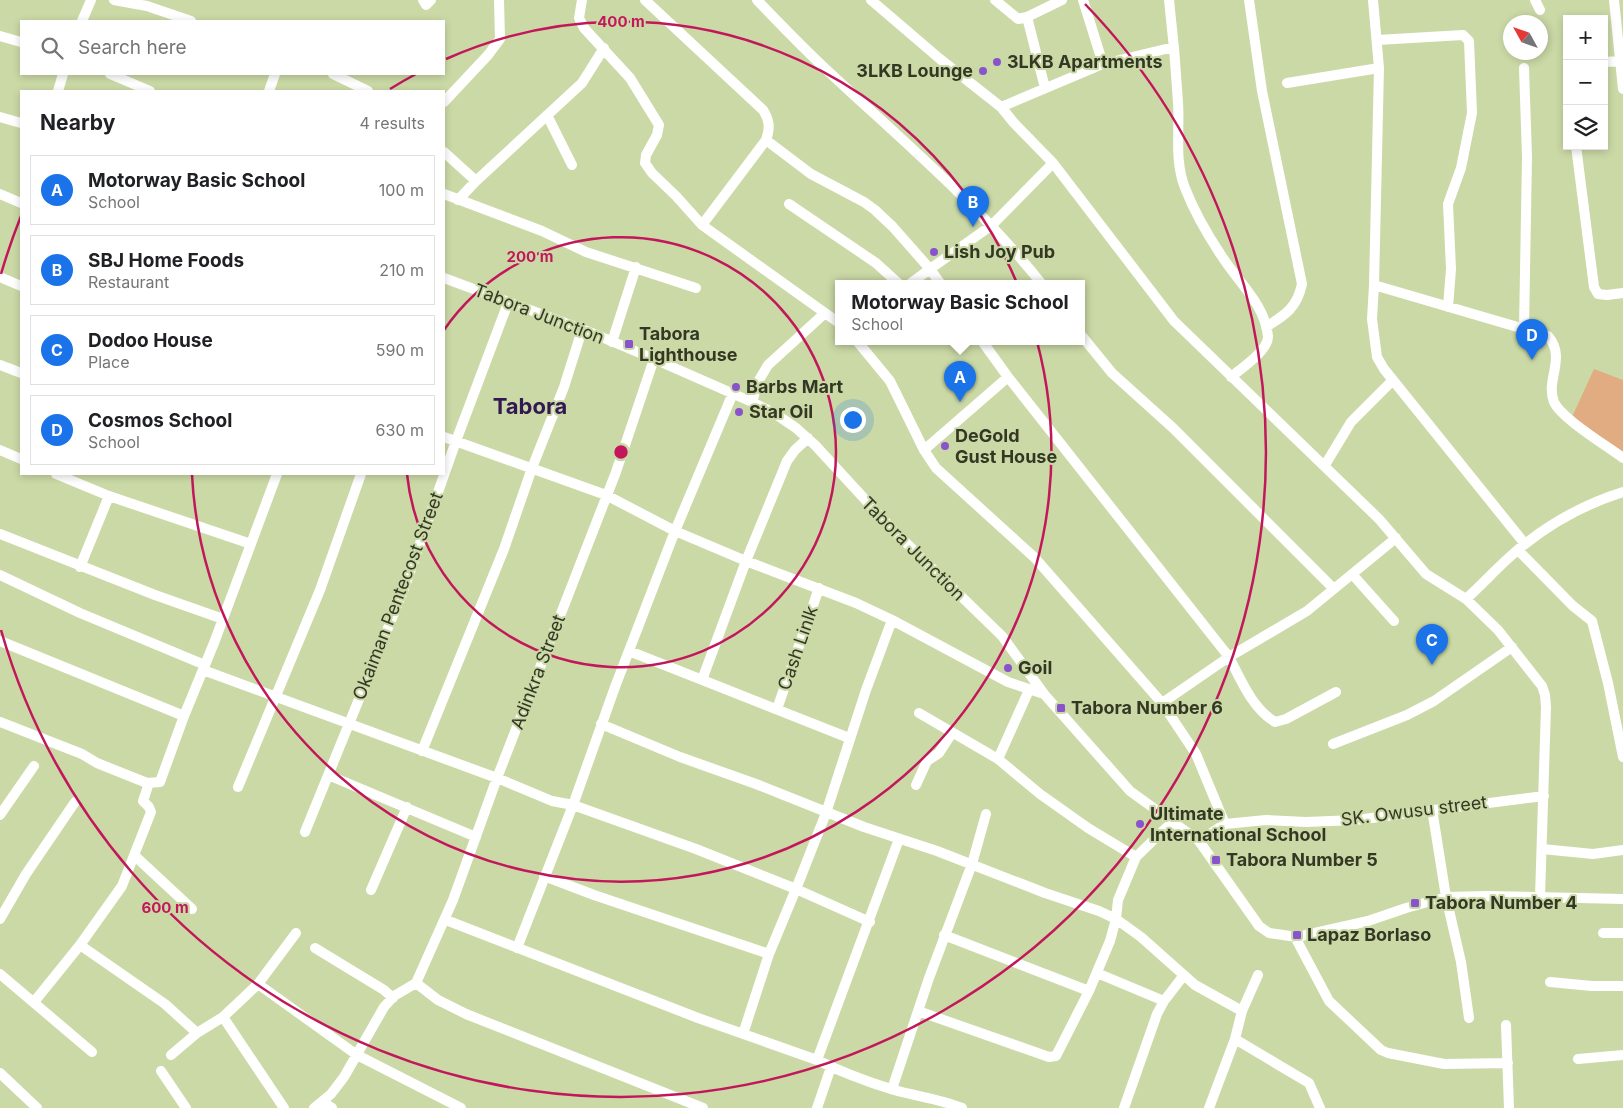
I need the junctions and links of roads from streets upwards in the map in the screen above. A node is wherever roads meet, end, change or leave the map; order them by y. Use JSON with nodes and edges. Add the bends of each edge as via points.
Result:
{"nodes":[{"id":1,"x":91,"y":0,"type":"edge"},
{"id":2,"x":114,"y":0,"type":"edge"},
{"id":3,"x":423,"y":0,"type":"edge"},
{"id":4,"x":430,"y":0,"type":"edge"},
{"id":5,"x":499,"y":0,"type":"edge"},
{"id":6,"x":582,"y":0,"type":"edge"},
{"id":7,"x":645,"y":0,"type":"edge"},
{"id":8,"x":758,"y":0,"type":"edge"},
{"id":9,"x":872,"y":0,"type":"edge"},
{"id":10,"x":995,"y":0,"type":"edge"},
{"id":11,"x":1062,"y":0,"type":"edge"},
{"id":12,"x":1083,"y":0,"type":"edge"},
{"id":13,"x":1169,"y":0,"type":"edge"},
{"id":14,"x":1249,"y":0,"type":"edge"},
{"id":15,"x":1373,"y":0,"type":"edge"},
{"id":16,"x":1614,"y":0,"type":"edge"},
{"id":17,"x":1027,"y":17,"type":"junction"},
{"id":18,"x":82,"y":20,"type":"edge"},
{"id":19,"x":188,"y":20,"type":"edge"},
{"id":20,"x":1619,"y":22,"type":"edge"},
{"id":21,"x":0,"y":36,"type":"edge"},
{"id":22,"x":1377,"y":40,"type":"junction"},
{"id":23,"x":20,"y":42,"type":"edge"},
{"id":24,"x":1174,"y":47,"type":"junction"},
{"id":25,"x":604,"y":48,"type":"junction"},
{"id":26,"x":1620,"y":61,"type":"junction"},
{"id":27,"x":1608,"y":62,"type":"edge"},
{"id":28,"x":1103,"y":64,"type":"junction"},
{"id":29,"x":1379,"y":68,"type":"junction"},
{"id":30,"x":1524,"y":68,"type":"dead end"},
{"id":31,"x":63,"y":75,"type":"edge"},
{"id":32,"x":112,"y":75,"type":"edge"},
{"id":33,"x":275,"y":75,"type":"edge"},
{"id":34,"x":335,"y":75,"type":"edge"},
{"id":35,"x":1287,"y":83,"type":"dead end"},
{"id":36,"x":1044,"y":88,"type":"junction"},
{"id":37,"x":1623,"y":89,"type":"edge"},
{"id":38,"x":58,"y":90,"type":"edge"},
{"id":39,"x":148,"y":90,"type":"edge"},
{"id":40,"x":269,"y":90,"type":"edge"},
{"id":41,"x":366,"y":90,"type":"edge"},
{"id":42,"x":445,"y":101,"type":"edge"},
{"id":43,"x":1001,"y":107,"type":"junction"},
{"id":44,"x":547,"y":115,"type":"junction"},
{"id":45,"x":0,"y":116,"type":"edge"},
{"id":46,"x":20,"y":123,"type":"edge"},
{"id":47,"x":766,"y":140,"type":"junction"},
{"id":48,"x":1577,"y":150,"type":"edge"},
{"id":49,"x":445,"y":153,"type":"edge"},
{"id":50,"x":1053,"y":163,"type":"junction"},
{"id":51,"x":572,"y":165,"type":"dead end"},
{"id":52,"x":476,"y":181,"type":"junction"},
{"id":53,"x":0,"y":194,"type":"edge"},
{"id":54,"x":445,"y":194,"type":"edge"},
{"id":55,"x":458,"y":200,"type":"junction"},
{"id":56,"x":20,"y":203,"type":"edge"},
{"id":57,"x":789,"y":204,"type":"dead end"},
{"id":58,"x":702,"y":225,"type":"junction"},
{"id":59,"x":992,"y":225,"type":"junction"},
{"id":60,"x":636,"y":267,"type":"junction"},
{"id":61,"x":930,"y":269,"type":"junction"},
{"id":62,"x":0,"y":278,"type":"edge"},
{"id":63,"x":445,"y":278,"type":"edge"},
{"id":64,"x":895,"y":280,"type":"edge"},
{"id":65,"x":915,"y":280,"type":"edge"},
{"id":66,"x":938,"y":280,"type":"edge"},
{"id":67,"x":1038,"y":280,"type":"edge"},
{"id":68,"x":1374,"y":285,"type":"junction"},
{"id":69,"x":20,"y":286,"type":"edge"},
{"id":70,"x":696,"y":288,"type":"dead end"},
{"id":71,"x":1623,"y":293,"type":"edge"},
{"id":72,"x":508,"y":303,"type":"junction"},
{"id":73,"x":1448,"y":307,"type":"junction"},
{"id":74,"x":825,"y":313,"type":"junction"},
{"id":75,"x":835,"y":320,"type":"edge"},
{"id":76,"x":1266,"y":327,"type":"junction"},
{"id":77,"x":1524,"y":329,"type":"junction"},
{"id":78,"x":582,"y":330,"type":"junction"},
{"id":79,"x":1085,"y":340,"type":"edge"},
{"id":80,"x":612,"y":342,"type":"junction"},
{"id":81,"x":860,"y":345,"type":"edge"},
{"id":82,"x":985,"y":345,"type":"edge"},
{"id":83,"x":654,"y":359,"type":"junction"},
{"id":84,"x":0,"y":365,"type":"edge"},
{"id":85,"x":20,"y":373,"type":"edge"},
{"id":86,"x":1008,"y":377,"type":"junction"},
{"id":87,"x":1231,"y":377,"type":"junction"},
{"id":88,"x":1393,"y":380,"type":"junction"},
{"id":89,"x":733,"y":393,"type":"junction"},
{"id":90,"x":752,"y":402,"type":"junction"},
{"id":91,"x":445,"y":437,"type":"edge"},
{"id":92,"x":808,"y":438,"type":"junction"},
{"id":93,"x":456,"y":441,"type":"junction"},
{"id":94,"x":0,"y":450,"type":"edge"},
{"id":95,"x":924,"y":450,"type":"junction"},
{"id":96,"x":1623,"y":458,"type":"edge"},
{"id":97,"x":20,"y":459,"type":"edge"},
{"id":98,"x":1324,"y":465,"type":"junction"},
{"id":99,"x":532,"y":468,"type":"junction"},
{"id":100,"x":445,"y":472,"type":"edge"},
{"id":101,"x":58,"y":475,"type":"edge"},
{"id":102,"x":277,"y":475,"type":"edge"},
{"id":103,"x":361,"y":475,"type":"edge"},
{"id":104,"x":444,"y":475,"type":"edge"},
{"id":105,"x":1623,"y":492,"type":"edge"},
{"id":106,"x":606,"y":495,"type":"junction"},
{"id":107,"x":108,"y":496,"type":"junction"},
{"id":108,"x":675,"y":530,"type":"junction"},
{"id":109,"x":0,"y":534,"type":"edge"},
{"id":110,"x":1396,"y":538,"type":"junction"},
{"id":111,"x":251,"y":544,"type":"junction"},
{"id":112,"x":1521,"y":547,"type":"junction"},
{"id":113,"x":746,"y":561,"type":"junction"},
{"id":114,"x":80,"y":567,"type":"junction"},
{"id":115,"x":1352,"y":574,"type":"junction"},
{"id":116,"x":0,"y":576,"type":"edge"},
{"id":117,"x":819,"y":588,"type":"junction"},
{"id":118,"x":1334,"y":588,"type":"junction"},
{"id":119,"x":1466,"y":599,"type":"junction"},
{"id":120,"x":223,"y":619,"type":"junction"},
{"id":121,"x":892,"y":620,"type":"junction"},
{"id":122,"x":1394,"y":621,"type":"dead end"},
{"id":123,"x":0,"y":641,"type":"edge"},
{"id":124,"x":1512,"y":647,"type":"junction"},
{"id":125,"x":629,"y":651,"type":"junction"},
{"id":126,"x":1229,"y":657,"type":"junction"},
{"id":127,"x":204,"y":667,"type":"junction"},
{"id":128,"x":702,"y":680,"type":"junction"},
{"id":129,"x":1029,"y":690,"type":"junction"},
{"id":130,"x":1336,"y":692,"type":"dead end"},
{"id":131,"x":1044,"y":694,"type":"junction"},
{"id":132,"x":277,"y":697,"type":"junction"},
{"id":133,"x":1162,"y":703,"type":"junction"},
{"id":134,"x":777,"y":709,"type":"junction"},
{"id":135,"x":919,"y":712,"type":"dead end"},
{"id":136,"x":184,"y":716,"type":"junction"},
{"id":137,"x":0,"y":722,"type":"edge"},
{"id":138,"x":349,"y":724,"type":"junction"},
{"id":139,"x":601,"y":724,"type":"junction"},
{"id":140,"x":952,"y":733,"type":"junction"},
{"id":141,"x":849,"y":738,"type":"junction"},
{"id":142,"x":1333,"y":744,"type":"dead end"},
{"id":143,"x":422,"y":751,"type":"junction"},
{"id":144,"x":1623,"y":757,"type":"edge"},
{"id":145,"x":998,"y":759,"type":"junction"},
{"id":146,"x":34,"y":766,"type":"dead end"},
{"id":147,"x":328,"y":775,"type":"junction"},
{"id":148,"x":497,"y":778,"type":"junction"},
{"id":149,"x":148,"y":785,"type":"junction"},
{"id":150,"x":916,"y":785,"type":"dead end"},
{"id":151,"x":238,"y":787,"type":"dead end"},
{"id":152,"x":1544,"y":796,"type":"junction"},
{"id":153,"x":76,"y":802,"type":"dead end"},
{"id":154,"x":573,"y":805,"type":"junction"},
{"id":155,"x":407,"y":807,"type":"junction"},
{"id":156,"x":1432,"y":810,"type":"junction"},
{"id":157,"x":826,"y":812,"type":"junction"},
{"id":158,"x":0,"y":814,"type":"edge"},
{"id":159,"x":986,"y":814,"type":"dead end"},
{"id":160,"x":1173,"y":821,"type":"junction"},
{"id":161,"x":1225,"y":824,"type":"junction"},
{"id":162,"x":305,"y":832,"type":"dead end"},
{"id":163,"x":476,"y":837,"type":"junction"},
{"id":164,"x":899,"y":839,"type":"junction"},
{"id":165,"x":1199,"y":841,"type":"junction"},
{"id":166,"x":1542,"y":849,"type":"junction"},
{"id":167,"x":1623,"y":850,"type":"edge"},
{"id":168,"x":134,"y":856,"type":"junction"},
{"id":169,"x":1136,"y":857,"type":"junction"},
{"id":170,"x":972,"y":864,"type":"junction"},
{"id":171,"x":544,"y":876,"type":"junction"},
{"id":172,"x":796,"y":889,"type":"junction"},
{"id":173,"x":371,"y":890,"type":"dead end"},
{"id":174,"x":1446,"y":897,"type":"junction"},
{"id":175,"x":1540,"y":897,"type":"junction"},
{"id":176,"x":1623,"y":899,"type":"edge"},
{"id":177,"x":192,"y":909,"type":"dead end"},
{"id":178,"x":0,"y":919,"type":"edge"},
{"id":179,"x":1116,"y":919,"type":"junction"},
{"id":180,"x":446,"y":920,"type":"junction"},
{"id":181,"x":870,"y":922,"type":"junction"},
{"id":182,"x":296,"y":933,"type":"dead end"},
{"id":183,"x":1602,"y":933,"type":"dead end"},
{"id":184,"x":1623,"y":933,"type":"edge"},
{"id":185,"x":944,"y":935,"type":"junction"},
{"id":186,"x":1294,"y":937,"type":"junction"},
{"id":187,"x":80,"y":945,"type":"junction"},
{"id":188,"x":315,"y":948,"type":"dead end"},
{"id":189,"x":517,"y":948,"type":"junction"},
{"id":190,"x":769,"y":954,"type":"junction"},
{"id":191,"x":1097,"y":972,"type":"junction"},
{"id":192,"x":0,"y":974,"type":"edge"},
{"id":193,"x":1184,"y":975,"type":"junction"},
{"id":194,"x":1258,"y":975,"type":"dead end"},
{"id":195,"x":1550,"y":982,"type":"dead end"},
{"id":196,"x":416,"y":983,"type":"junction"},
{"id":197,"x":258,"y":984,"type":"junction"},
{"id":198,"x":1623,"y":986,"type":"edge"},
{"id":199,"x":1089,"y":991,"type":"junction"},
{"id":200,"x":393,"y":997,"type":"junction"},
{"id":201,"x":1164,"y":1001,"type":"junction"},
{"id":202,"x":34,"y":1002,"type":"junction"},
{"id":203,"x":918,"y":1011,"type":"junction"},
{"id":204,"x":1242,"y":1011,"type":"junction"},
{"id":205,"x":223,"y":1017,"type":"junction"},
{"id":206,"x":1469,"y":1018,"type":"dead end"},
{"id":207,"x":1506,"y":1025,"type":"dead end"},
{"id":208,"x":197,"y":1033,"type":"junction"},
{"id":209,"x":743,"y":1034,"type":"junction"},
{"id":210,"x":1235,"y":1039,"type":"junction"},
{"id":211,"x":92,"y":1052,"type":"dead end"},
{"id":212,"x":171,"y":1055,"type":"dead end"},
{"id":213,"x":357,"y":1055,"type":"junction"},
{"id":214,"x":1623,"y":1055,"type":"edge"},
{"id":215,"x":1578,"y":1059,"type":"dead end"},
{"id":216,"x":817,"y":1060,"type":"junction"},
{"id":217,"x":1508,"y":1063,"type":"junction"},
{"id":218,"x":832,"y":1067,"type":"junction"},
{"id":219,"x":161,"y":1071,"type":"dead end"},
{"id":220,"x":0,"y":1073,"type":"edge"},
{"id":221,"x":892,"y":1089,"type":"junction"},
{"id":222,"x":328,"y":1105,"type":"edge"},
{"id":223,"x":37,"y":1108,"type":"edge"},
{"id":224,"x":186,"y":1108,"type":"edge"},
{"id":225,"x":284,"y":1108,"type":"edge"},
{"id":226,"x":314,"y":1108,"type":"edge"},
{"id":227,"x":460,"y":1108,"type":"edge"},
{"id":228,"x":703,"y":1108,"type":"edge"},
{"id":229,"x":817,"y":1108,"type":"edge"},
{"id":230,"x":962,"y":1108,"type":"edge"},
{"id":231,"x":1124,"y":1108,"type":"edge"},
{"id":232,"x":1209,"y":1108,"type":"edge"},
{"id":233,"x":1320,"y":1108,"type":"edge"},
{"id":234,"x":1509,"y":1108,"type":"edge"}],
"edges":[{"from":1,"to":18,"type":"street"},
{"from":2,"to":19,"type":"street","via":[[147,6]]},
{"from":3,"to":4,"type":"street","via":[[426,5]]},
{"from":5,"to":42,"type":"street","via":[[500,39]]},
{"from":6,"to":25,"type":"street","via":[[579,18],[584,28]]},
{"from":7,"to":47,"type":"street","via":[[763,110],[770,129]]},
{"from":8,"to":59,"type":"street","via":[[828,72]]},
{"from":9,"to":43,"type":"street"},
{"from":10,"to":17,"type":"street","via":[[1015,17]]},
{"from":11,"to":17,"type":"street"},
{"from":12,"to":28,"type":"street"},
{"from":13,"to":24,"type":"street"},
{"from":14,"to":76,"type":"street","via":[[1266,110],[1302,284],[1296,303]]},
{"from":15,"to":22,"type":"street"},
{"from":16,"to":20,"type":"street"},
{"from":17,"to":36,"type":"street"},
{"from":20,"to":26,"type":"street"},
{"from":21,"to":23,"type":"street"},
{"from":22,"to":29,"type":"street"},
{"from":22,"to":73,"type":"street","via":[[1463,35],[1469,41],[1472,113],[1461,168],[1448,204],[1451,268]]},
{"from":24,"to":28,"type":"street"},
{"from":24,"to":76,"type":"street","via":[[1178,156],[1185,187],[1193,208],[1221,256],[1258,306]]},
{"from":25,"to":44,"type":"street","via":[[582,83]]},
{"from":25,"to":58,"type":"street","via":[[630,78],[659,125],[645,163]]},
{"from":26,"to":27,"type":"street"},
{"from":26,"to":37,"type":"street"},
{"from":28,"to":36,"type":"street"},
{"from":29,"to":35,"type":"street"},
{"from":29,"to":68,"type":"street"},
{"from":30,"to":77,"type":"street","via":[[1527,157]]},
{"from":31,"to":38,"type":"street"},
{"from":32,"to":39,"type":"street"},
{"from":33,"to":40,"type":"street"},
{"from":34,"to":41,"type":"street"},
{"from":36,"to":43,"type":"street"},
{"from":43,"to":50,"type":"street"},
{"from":44,"to":51,"type":"street"},
{"from":44,"to":52,"type":"street"},
{"from":45,"to":46,"type":"street"},
{"from":47,"to":58,"type":"street"},
{"from":47,"to":61,"type":"street","via":[[811,174],[864,202],[893,227]]},
{"from":48,"to":71,"type":"street","via":[[1594,287],[1598,294]]},
{"from":49,"to":52,"type":"street"},
{"from":50,"to":59,"type":"street"},
{"from":50,"to":87,"type":"street","via":[[1174,321]]},
{"from":52,"to":55,"type":"street"},
{"from":53,"to":56,"type":"street"},
{"from":54,"to":55,"type":"street"},
{"from":55,"to":60,"type":"street","via":[[542,231],[586,252]]},
{"from":57,"to":64,"type":"street","via":[[876,263]]},
{"from":58,"to":74,"type":"street"},
{"from":59,"to":61,"type":"street"},
{"from":59,"to":67,"type":"street"},
{"from":60,"to":70,"type":"street"},
{"from":60,"to":80,"type":"street"},
{"from":61,"to":65,"type":"street"},
{"from":61,"to":66,"type":"street"},
{"from":62,"to":69,"type":"street"},
{"from":63,"to":72,"type":"street","name":"Tabora Junction"},
{"from":68,"to":73,"type":"street"},
{"from":68,"to":88,"type":"street","via":[[1372,319],[1377,356]]},
{"from":72,"to":78,"type":"street","name":"Tabora Junction"},
{"from":72,"to":93,"type":"street","name":"Okaiman Pentecost Street"},
{"from":73,"to":77,"type":"street"},
{"from":74,"to":75,"type":"street"},
{"from":74,"to":90,"type":"street","via":[[768,366],[759,380]]},
{"from":76,"to":87,"type":"street","via":[[1268,338],[1261,352]]},
{"from":77,"to":96,"type":"street","via":[[1548,336],[1554,343],[1557,354],[1552,394],[1558,408]]},
{"from":78,"to":80,"type":"street","name":"Tabora Junction"},
{"from":78,"to":99,"type":"street"},
{"from":79,"to":118,"type":"street","via":[[1112,373],[1173,428]]},
{"from":80,"to":83,"type":"street","name":"Tabora Junction"},
{"from":81,"to":95,"type":"street","via":[[890,380]]},
{"from":82,"to":86,"type":"street"},
{"from":83,"to":89,"type":"street","name":"Tabora Junction"},
{"from":83,"to":106,"type":"street","name":"Adinkra Street"},
{"from":84,"to":85,"type":"street"},
{"from":86,"to":95,"type":"street"},
{"from":86,"to":126,"type":"street"},
{"from":87,"to":98,"type":"street"},
{"from":88,"to":98,"type":"street","via":[[1351,422]]},
{"from":88,"to":112,"type":"street"},
{"from":89,"to":90,"type":"street","name":"Tabora Junction"},
{"from":89,"to":108,"type":"street"},
{"from":90,"to":92,"type":"street","name":"Tabora Junction","via":[[788,421]]},
{"from":91,"to":93,"type":"street"},
{"from":92,"to":113,"type":"street","via":[[787,461]]},
{"from":92,"to":131,"type":"street","name":"Tabora Junction","via":[[894,531],[1002,636]]},
{"from":93,"to":99,"type":"street"},
{"from":93,"to":100,"type":"street","name":"Okaiman Pentecost Street"},
{"from":94,"to":97,"type":"street"},
{"from":95,"to":133,"type":"street","via":[[936,468],[1035,558]]},
{"from":98,"to":110,"type":"street"},
{"from":99,"to":106,"type":"street"},
{"from":99,"to":143,"type":"street","via":[[500,558]]},
{"from":101,"to":107,"type":"street"},
{"from":102,"to":111,"type":"street"},
{"from":103,"to":132,"type":"street","via":[[330,566]]},
{"from":104,"to":138,"type":"street","name":"Okaiman Pentecost Street","via":[[405,586]]},
{"from":105,"to":112,"type":"street","via":[[1556,521]]},
{"from":106,"to":108,"type":"street"},
{"from":106,"to":148,"type":"street","name":"Adinkra Street"},
{"from":107,"to":111,"type":"street"},
{"from":107,"to":114,"type":"street"},
{"from":108,"to":113,"type":"street"},
{"from":108,"to":125,"type":"street"},
{"from":109,"to":114,"type":"street"},
{"from":110,"to":115,"type":"street"},
{"from":110,"to":119,"type":"street","via":[[1426,574]]},
{"from":111,"to":120,"type":"street"},
{"from":112,"to":119,"type":"street"},
{"from":112,"to":144,"type":"street","via":[[1573,606],[1592,621]]},
{"from":113,"to":117,"type":"street"},
{"from":113,"to":128,"type":"street"},
{"from":114,"to":120,"type":"street"},
{"from":115,"to":118,"type":"street"},
{"from":115,"to":122,"type":"street"},
{"from":116,"to":127,"type":"street"},
{"from":117,"to":121,"type":"street"},
{"from":117,"to":134,"type":"street","name":"Cash Linlk"},
{"from":118,"to":126,"type":"street","via":[[1291,621]]},
{"from":119,"to":124,"type":"street"},
{"from":120,"to":127,"type":"street"},
{"from":121,"to":129,"type":"street"},
{"from":121,"to":141,"type":"street"},
{"from":123,"to":136,"type":"street"},
{"from":124,"to":142,"type":"street","via":[[1434,701]]},
{"from":124,"to":152,"type":"street","via":[[1546,695]]},
{"from":125,"to":128,"type":"street"},
{"from":125,"to":139,"type":"street"},
{"from":126,"to":130,"type":"street","via":[[1256,706],[1275,722]]},
{"from":126,"to":133,"type":"street"},
{"from":127,"to":132,"type":"street"},
{"from":127,"to":136,"type":"street"},
{"from":128,"to":134,"type":"street"},
{"from":129,"to":131,"type":"street"},
{"from":129,"to":145,"type":"street"},
{"from":131,"to":160,"type":"street","name":"Tabora Junction","via":[[1130,791]]},
{"from":132,"to":138,"type":"street"},
{"from":132,"to":151,"type":"street"},
{"from":133,"to":161,"type":"street","via":[[1196,754]]},
{"from":134,"to":141,"type":"street"},
{"from":135,"to":140,"type":"street"},
{"from":136,"to":149,"type":"street","via":[[160,782]]},
{"from":137,"to":149,"type":"street"},
{"from":138,"to":143,"type":"street"},
{"from":138,"to":147,"type":"street","name":"Okaiman Pentecost Street"},
{"from":139,"to":154,"type":"street"},
{"from":139,"to":157,"type":"street"},
{"from":140,"to":145,"type":"street"},
{"from":140,"to":150,"type":"street","via":[[939,753],[928,762]]},
{"from":141,"to":157,"type":"street"},
{"from":143,"to":148,"type":"street"},
{"from":145,"to":169,"type":"street","via":[[1040,794]]},
{"from":146,"to":158,"type":"street"},
{"from":147,"to":155,"type":"street"},
{"from":147,"to":162,"type":"street","name":"Okaiman Pentecost Street"},
{"from":148,"to":154,"type":"street","via":[[552,801]]},
{"from":148,"to":163,"type":"street","name":"Adinkra Street"},
{"from":149,"to":168,"type":"street","via":[[143,801],[151,812]]},
{"from":152,"to":156,"type":"street","name":"SK. Owusu street"},
{"from":152,"to":166,"type":"street"},
{"from":153,"to":178,"type":"street","via":[[30,866]]},
{"from":154,"to":171,"type":"street"},
{"from":154,"to":172,"type":"street","via":[[652,832]]},
{"from":155,"to":163,"type":"street"},
{"from":155,"to":173,"type":"street"},
{"from":156,"to":161,"type":"street","name":"SK. Owusu street","via":[[1356,820],[1266,820]]},
{"from":156,"to":174,"type":"street"},
{"from":157,"to":164,"type":"street"},
{"from":157,"to":172,"type":"street"},
{"from":159,"to":170,"type":"street"},
{"from":160,"to":165,"type":"street","name":"Tabora Junction"},
{"from":160,"to":169,"type":"street"},
{"from":161,"to":165,"type":"street","name":"SK. Owusu street"},
{"from":163,"to":180,"type":"street","name":"Adinkra Street"},
{"from":164,"to":170,"type":"street"},
{"from":164,"to":181,"type":"street"},
{"from":165,"to":186,"type":"street","name":"Tabora Junction","via":[[1259,926],[1269,933]]},
{"from":166,"to":167,"type":"street","via":[[1593,854]]},
{"from":166,"to":175,"type":"street"},
{"from":168,"to":177,"type":"street"},
{"from":168,"to":187,"type":"street","via":[[122,886]]},
{"from":169,"to":179,"type":"street","via":[[1118,900]]},
{"from":170,"to":179,"type":"street"},
{"from":170,"to":185,"type":"street"},
{"from":171,"to":189,"type":"street"},
{"from":171,"to":190,"type":"street"},
{"from":172,"to":181,"type":"street"},
{"from":172,"to":190,"type":"street"},
{"from":174,"to":175,"type":"street"},
{"from":174,"to":186,"type":"street","via":[[1368,921]]},
{"from":174,"to":206,"type":"street","via":[[1461,962]]},
{"from":175,"to":176,"type":"street"},
{"from":179,"to":191,"type":"street"},
{"from":179,"to":193,"type":"street"},
{"from":180,"to":189,"type":"street"},
{"from":180,"to":196,"type":"street","name":"Adinkra Street"},
{"from":181,"to":216,"type":"street"},
{"from":182,"to":197,"type":"street"},
{"from":183,"to":184,"type":"street"},
{"from":185,"to":199,"type":"street"},
{"from":185,"to":203,"type":"street"},
{"from":186,"to":217,"type":"street","via":[[1330,1002],[1381,1050],[1444,1064]]},
{"from":187,"to":202,"type":"street"},
{"from":187,"to":208,"type":"street","via":[[165,1004]]},
{"from":188,"to":200,"type":"street"},
{"from":189,"to":209,"type":"street"},
{"from":190,"to":209,"type":"street"},
{"from":191,"to":199,"type":"street"},
{"from":191,"to":201,"type":"street"},
{"from":192,"to":202,"type":"street"},
{"from":193,"to":201,"type":"street"},
{"from":193,"to":204,"type":"street","via":[[1195,985]]},
{"from":194,"to":204,"type":"street"},
{"from":195,"to":198,"type":"street"},
{"from":196,"to":200,"type":"street"},
{"from":196,"to":228,"type":"street","via":[[438,1000],[466,1014]]},
{"from":197,"to":205,"type":"street"},
{"from":197,"to":213,"type":"street"},
{"from":199,"to":203,"type":"street","via":[[1059,1053],[1053,1058]]},
{"from":200,"to":213,"type":"street"},
{"from":201,"to":231,"type":"street"},
{"from":202,"to":211,"type":"street"},
{"from":203,"to":221,"type":"street"},
{"from":204,"to":210,"type":"street"},
{"from":205,"to":208,"type":"street"},
{"from":205,"to":225,"type":"street"},
{"from":207,"to":217,"type":"street"},
{"from":208,"to":212,"type":"street"},
{"from":209,"to":216,"type":"street"},
{"from":210,"to":232,"type":"street"},
{"from":210,"to":233,"type":"street","via":[[1309,1083]]},
{"from":213,"to":222,"type":"street"},
{"from":213,"to":227,"type":"street"},
{"from":214,"to":215,"type":"street"},
{"from":216,"to":218,"type":"street"},
{"from":217,"to":234,"type":"street"},
{"from":218,"to":221,"type":"street"},
{"from":218,"to":229,"type":"street"},
{"from":219,"to":224,"type":"street"},
{"from":220,"to":223,"type":"street"},
{"from":221,"to":230,"type":"street"},
{"from":222,"to":226,"type":"street"}]}
